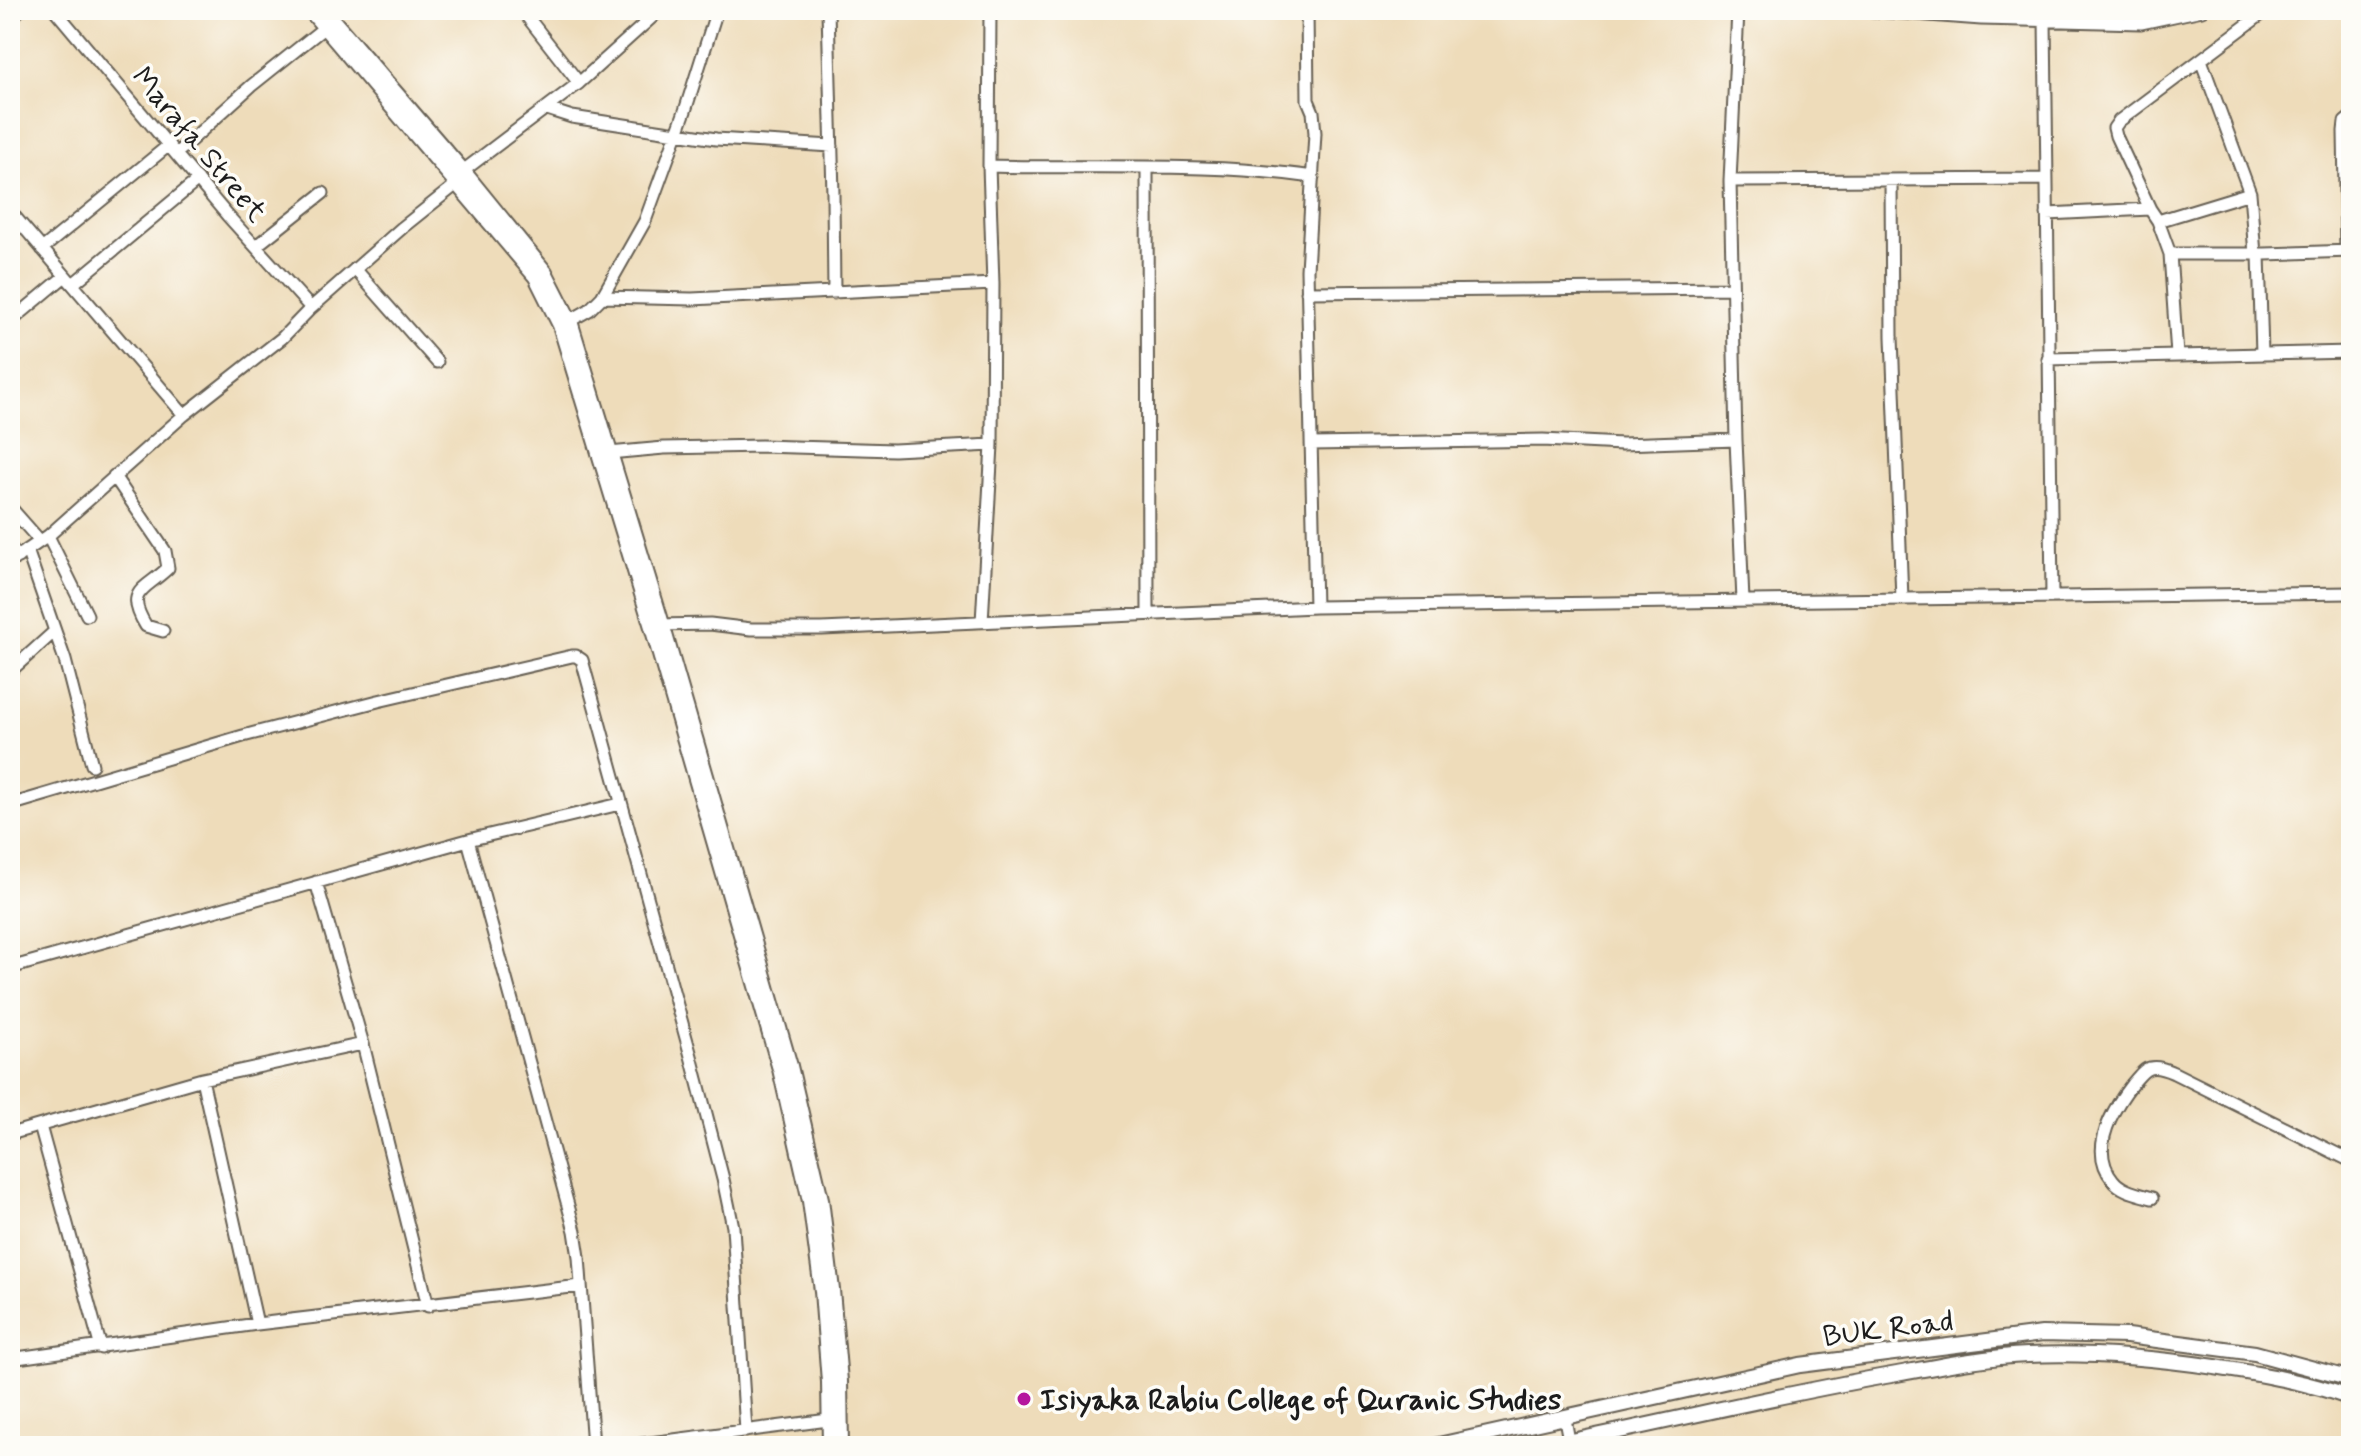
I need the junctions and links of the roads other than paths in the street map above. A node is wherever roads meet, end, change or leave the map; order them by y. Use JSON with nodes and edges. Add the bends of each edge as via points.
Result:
{"nodes":[{"id":1,"x":20,"y":10,"type":"edge"},
{"id":2,"x":55,"y":10,"type":"edge"},
{"id":3,"x":310,"y":10,"type":"edge"},
{"id":4,"x":324,"y":10,"type":"edge"},
{"id":5,"x":522,"y":10,"type":"edge"},
{"id":6,"x":660,"y":10,"type":"edge"},
{"id":7,"x":717,"y":10,"type":"edge"},
{"id":8,"x":828,"y":10,"type":"edge"},
{"id":9,"x":990,"y":10,"type":"edge"},
{"id":10,"x":1307,"y":10,"type":"edge"},
{"id":11,"x":1738,"y":10,"type":"edge"},
{"id":12,"x":1863,"y":10,"type":"edge"},
{"id":13,"x":2140,"y":10,"type":"edge"},
{"id":14,"x":2202,"y":10,"type":"edge"},
{"id":15,"x":2267,"y":10,"type":"edge"},
{"id":16,"x":1981,"y":14,"type":"edge"},
{"id":17,"x":10,"y":18,"type":"edge"},
{"id":18,"x":2045,"y":19,"type":"junction"},
{"id":19,"x":2141,"y":23,"type":"junction"},
{"id":20,"x":325,"y":27,"type":"junction"},
{"id":21,"x":2201,"y":60,"type":"junction"},
{"id":22,"x":579,"y":83,"type":"junction"},
{"id":23,"x":547,"y":109,"type":"junction"},
{"id":24,"x":2351,"y":117,"type":"edge"},
{"id":25,"x":678,"y":133,"type":"junction"},
{"id":26,"x":832,"y":146,"type":"junction"},
{"id":27,"x":173,"y":149,"type":"junction"},
{"id":28,"x":989,"y":166,"type":"junction"},
{"id":29,"x":1147,"y":168,"type":"junction"},
{"id":30,"x":461,"y":177,"type":"junction"},
{"id":31,"x":1313,"y":177,"type":"junction"},
{"id":32,"x":2047,"y":179,"type":"junction"},
{"id":33,"x":198,"y":180,"type":"junction"},
{"id":34,"x":1891,"y":180,"type":"junction"},
{"id":35,"x":1730,"y":181,"type":"junction"},
{"id":36,"x":323,"y":193,"type":"dead end"},
{"id":37,"x":2250,"y":193,"type":"junction"},
{"id":38,"x":2150,"y":209,"type":"junction"},
{"id":39,"x":10,"y":211,"type":"edge"},
{"id":40,"x":2047,"y":214,"type":"junction"},
{"id":41,"x":2158,"y":221,"type":"junction"},
{"id":42,"x":256,"y":246,"type":"junction"},
{"id":43,"x":42,"y":249,"type":"junction"},
{"id":44,"x":2349,"y":251,"type":"edge"},
{"id":45,"x":2170,"y":254,"type":"junction"},
{"id":46,"x":2257,"y":254,"type":"junction"},
{"id":47,"x":355,"y":269,"type":"junction"},
{"id":48,"x":69,"y":280,"type":"junction"},
{"id":49,"x":993,"y":284,"type":"junction"},
{"id":50,"x":1732,"y":288,"type":"junction"},
{"id":51,"x":1307,"y":292,"type":"junction"},
{"id":52,"x":834,"y":293,"type":"junction"},
{"id":53,"x":602,"y":297,"type":"junction"},
{"id":54,"x":311,"y":308,"type":"junction"},
{"id":55,"x":10,"y":322,"type":"edge"},
{"id":56,"x":565,"y":323,"type":"junction"},
{"id":57,"x":2351,"y":352,"type":"edge"},
{"id":58,"x":2262,"y":354,"type":"junction"},
{"id":59,"x":2177,"y":355,"type":"junction"},
{"id":60,"x":2048,"y":359,"type":"junction"},
{"id":61,"x":437,"y":362,"type":"dead end"},
{"id":62,"x":184,"y":415,"type":"junction"},
{"id":63,"x":1736,"y":440,"type":"junction"},
{"id":64,"x":1311,"y":444,"type":"junction"},
{"id":65,"x":992,"y":445,"type":"junction"},
{"id":66,"x":609,"y":453,"type":"junction"},
{"id":67,"x":114,"y":476,"type":"junction"},
{"id":68,"x":10,"y":507,"type":"edge"},
{"id":69,"x":44,"y":539,"type":"junction"},
{"id":70,"x":16,"y":554,"type":"edge"},
{"id":71,"x":2351,"y":593,"type":"edge"},
{"id":72,"x":2052,"y":597,"type":"junction"},
{"id":73,"x":1902,"y":599,"type":"junction"},
{"id":74,"x":1743,"y":601,"type":"junction"},
{"id":75,"x":1315,"y":607,"type":"junction"},
{"id":76,"x":1148,"y":614,"type":"junction"},
{"id":77,"x":87,"y":615,"type":"dead end"},
{"id":78,"x":982,"y":622,"type":"junction"},
{"id":79,"x":657,"y":625,"type":"junction"},
{"id":80,"x":55,"y":631,"type":"junction"},
{"id":81,"x":163,"y":631,"type":"dead end"},
{"id":82,"x":15,"y":667,"type":"dead end"},
{"id":83,"x":92,"y":765,"type":"dead end"},
{"id":84,"x":620,"y":804,"type":"junction"},
{"id":85,"x":10,"y":805,"type":"edge"},
{"id":86,"x":468,"y":840,"type":"junction"},
{"id":87,"x":316,"y":882,"type":"junction"},
{"id":88,"x":10,"y":968,"type":"edge"},
{"id":89,"x":363,"y":1044,"type":"junction"},
{"id":90,"x":202,"y":1079,"type":"junction"},
{"id":91,"x":40,"y":1126,"type":"junction"},
{"id":92,"x":10,"y":1134,"type":"edge"},
{"id":93,"x":2351,"y":1161,"type":"edge"},
{"id":94,"x":2152,"y":1198,"type":"dead end"},
{"id":95,"x":580,"y":1286,"type":"junction"},
{"id":96,"x":428,"y":1306,"type":"junction"},
{"id":97,"x":257,"y":1324,"type":"junction"},
{"id":98,"x":101,"y":1348,"type":"junction"},
{"id":99,"x":10,"y":1359,"type":"edge"},
{"id":100,"x":2351,"y":1379,"type":"edge"},
{"id":101,"x":2351,"y":1398,"type":"edge"},
{"id":102,"x":835,"y":1419,"type":"junction"},
{"id":103,"x":1565,"y":1419,"type":"junction"},
{"id":104,"x":746,"y":1431,"type":"junction"},
{"id":105,"x":1570,"y":1444,"type":"edge"},
{"id":106,"x":593,"y":1446,"type":"edge"},
{"id":107,"x":627,"y":1446,"type":"edge"},
{"id":108,"x":830,"y":1446,"type":"edge"},
{"id":109,"x":841,"y":1446,"type":"edge"},
{"id":110,"x":1434,"y":1446,"type":"edge"},
{"id":111,"x":1547,"y":1446,"type":"edge"}],
"edges":[{"from":1,"to":17,"type":"street"},
{"from":2,"to":27,"type":"street","name":"Marafa Street"},
{"from":3,"to":20,"type":"main road"},
{"from":4,"to":30,"type":"main road"},
{"from":5,"to":22,"type":"street"},
{"from":6,"to":22,"type":"street"},
{"from":7,"to":25,"type":"street"},
{"from":8,"to":26,"type":"street"},
{"from":9,"to":28,"type":"street"},
{"from":10,"to":31,"type":"street"},
{"from":11,"to":35,"type":"street"},
{"from":12,"to":16,"type":"street"},
{"from":13,"to":19,"type":"street"},
{"from":14,"to":19,"type":"street"},
{"from":15,"to":21,"type":"street"},
{"from":16,"to":18,"type":"street"},
{"from":18,"to":19,"type":"street"},
{"from":18,"to":32,"type":"street"},
{"from":20,"to":27,"type":"street"},
{"from":20,"to":30,"type":"main road"},
{"from":21,"to":37,"type":"street"},
{"from":21,"to":38,"type":"street","via":[[2114,128]]},
{"from":22,"to":23,"type":"street"},
{"from":23,"to":25,"type":"street"},
{"from":23,"to":30,"type":"street","via":[[491,148]]},
{"from":24,"to":44,"type":"street","via":[[2344,131]]},
{"from":25,"to":26,"type":"street"},
{"from":25,"to":53,"type":"street","via":[[645,221]]},
{"from":26,"to":52,"type":"street"},
{"from":27,"to":33,"type":"street","name":"Marafa Street"},
{"from":27,"to":43,"type":"street"},
{"from":28,"to":29,"type":"street"},
{"from":28,"to":49,"type":"street"},
{"from":29,"to":31,"type":"street"},
{"from":29,"to":76,"type":"street"},
{"from":30,"to":47,"type":"street"},
{"from":30,"to":56,"type":"main road","via":[[545,272]]},
{"from":31,"to":51,"type":"street"},
{"from":32,"to":34,"type":"street"},
{"from":32,"to":40,"type":"street"},
{"from":33,"to":42,"type":"street","name":"Marafa Street"},
{"from":33,"to":48,"type":"street"},
{"from":34,"to":35,"type":"street"},
{"from":34,"to":73,"type":"street"},
{"from":35,"to":50,"type":"street"},
{"from":36,"to":42,"type":"street"},
{"from":37,"to":41,"type":"street"},
{"from":37,"to":46,"type":"street"},
{"from":38,"to":40,"type":"street"},
{"from":38,"to":41,"type":"street"},
{"from":39,"to":43,"type":"street"},
{"from":40,"to":60,"type":"street"},
{"from":41,"to":45,"type":"street"},
{"from":42,"to":54,"type":"street","name":"Marafa Street"},
{"from":43,"to":48,"type":"street"},
{"from":44,"to":46,"type":"street"},
{"from":45,"to":46,"type":"street"},
{"from":45,"to":59,"type":"street"},
{"from":46,"to":58,"type":"street"},
{"from":47,"to":54,"type":"street"},
{"from":47,"to":61,"type":"street"},
{"from":48,"to":55,"type":"street"},
{"from":48,"to":62,"type":"street"},
{"from":49,"to":52,"type":"street"},
{"from":49,"to":65,"type":"street"},
{"from":50,"to":51,"type":"street"},
{"from":50,"to":63,"type":"street"},
{"from":51,"to":64,"type":"street"},
{"from":52,"to":53,"type":"street"},
{"from":53,"to":56,"type":"street"},
{"from":54,"to":62,"type":"street","via":[[282,338]]},
{"from":56,"to":66,"type":"main road"},
{"from":56,"to":79,"type":"main road"},
{"from":57,"to":58,"type":"street"},
{"from":58,"to":59,"type":"street"},
{"from":59,"to":60,"type":"street"},
{"from":60,"to":72,"type":"street"},
{"from":62,"to":67,"type":"street"},
{"from":63,"to":64,"type":"street"},
{"from":63,"to":74,"type":"street"},
{"from":64,"to":75,"type":"street"},
{"from":65,"to":66,"type":"street","via":[[894,450],[679,447]]},
{"from":65,"to":78,"type":"street"},
{"from":66,"to":79,"type":"main road"},
{"from":67,"to":69,"type":"street"},
{"from":67,"to":81,"type":"street","via":[[165,551],[168,568],[137,595],[135,604],[146,626]]},
{"from":68,"to":69,"type":"street"},
{"from":69,"to":70,"type":"street"},
{"from":69,"to":77,"type":"street"},
{"from":70,"to":80,"type":"street"},
{"from":71,"to":72,"type":"street"},
{"from":72,"to":73,"type":"street"},
{"from":73,"to":74,"type":"street"},
{"from":74,"to":75,"type":"street"},
{"from":75,"to":76,"type":"street"},
{"from":76,"to":78,"type":"street"},
{"from":78,"to":79,"type":"street","via":[[822,629]]},
{"from":79,"to":102,"type":"main road","via":[[790,1066],[821,1199],[833,1305]]},
{"from":80,"to":82,"type":"street"},
{"from":80,"to":83,"type":"street"},
{"from":84,"to":85,"type":"street","via":[[582,660],[576,656],[303,720]]},
{"from":84,"to":86,"type":"street"},
{"from":84,"to":104,"type":"street","via":[[733,1227]]},
{"from":86,"to":87,"type":"street"},
{"from":86,"to":95,"type":"street","via":[[575,1231]]},
{"from":87,"to":88,"type":"street"},
{"from":87,"to":89,"type":"street"},
{"from":89,"to":90,"type":"street"},
{"from":89,"to":96,"type":"street"},
{"from":90,"to":91,"type":"street"},
{"from":90,"to":97,"type":"street"},
{"from":91,"to":92,"type":"street"},
{"from":91,"to":98,"type":"street"},
{"from":93,"to":94,"type":"street","via":[[2174,1073],[2151,1068],[2111,1113],[2102,1156],[2115,1183]]},
{"from":95,"to":96,"type":"street"},
{"from":95,"to":106,"type":"street"},
{"from":96,"to":97,"type":"street"},
{"from":97,"to":98,"type":"street"},
{"from":98,"to":99,"type":"street"},
{"from":100,"to":103,"type":"main road","name":"BUK Road","via":[[2255,1353],[2127,1336],[2042,1334],[1800,1365]]},
{"from":101,"to":105,"type":"main road","name":"BUK Road","via":[[2170,1360],[2025,1355],[1850,1381]]},
{"from":102,"to":104,"type":"street"},
{"from":102,"to":108,"type":"main road"},
{"from":102,"to":109,"type":"main road"},
{"from":103,"to":105,"type":"street"},
{"from":103,"to":110,"type":"main road","name":"BUK Road"},
{"from":104,"to":107,"type":"street"},
{"from":105,"to":111,"type":"main road","name":"BUK Road"}]}
